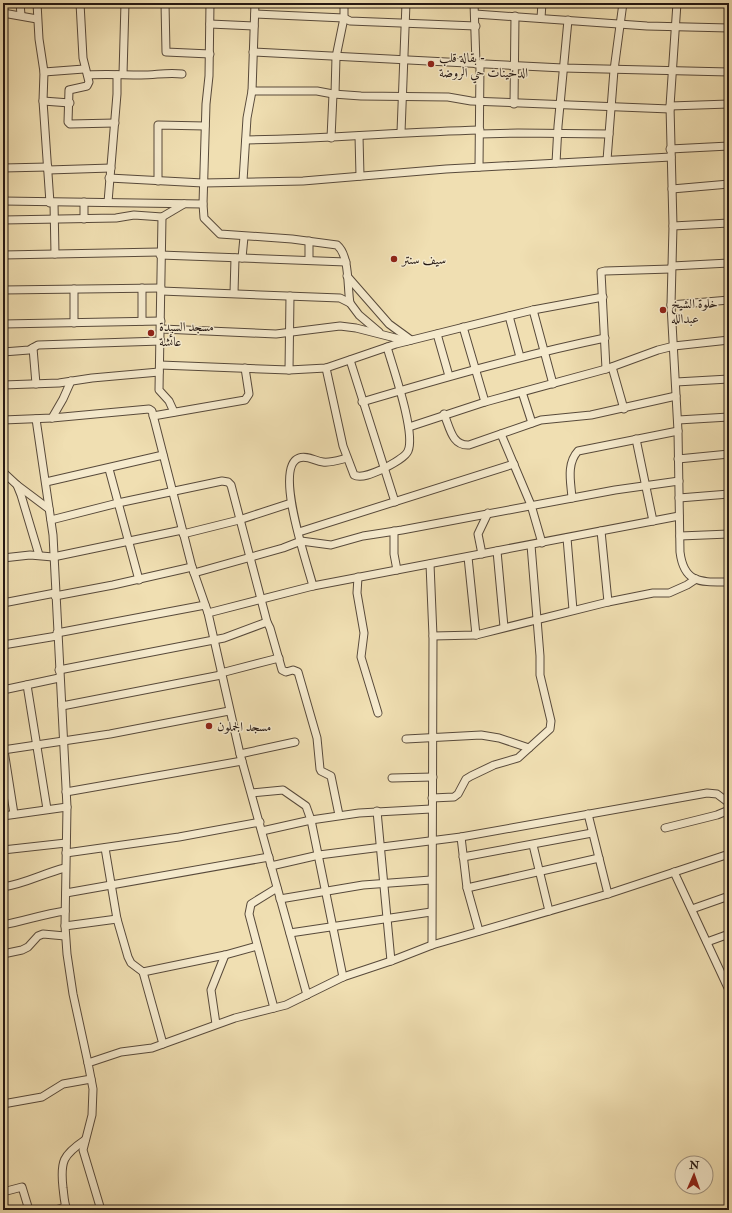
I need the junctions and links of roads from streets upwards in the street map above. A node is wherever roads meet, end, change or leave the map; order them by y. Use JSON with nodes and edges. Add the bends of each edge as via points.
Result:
{"nodes":[{"id":1,"x":20,"y":3,"type":"edge"},
{"id":2,"x":36,"y":3,"type":"edge"},
{"id":3,"x":80,"y":3,"type":"edge"},
{"id":4,"x":125,"y":3,"type":"edge"},
{"id":5,"x":165,"y":3,"type":"edge"},
{"id":6,"x":210,"y":3,"type":"edge"},
{"id":7,"x":255,"y":3,"type":"edge"},
{"id":8,"x":344,"y":3,"type":"edge"},
{"id":9,"x":406,"y":3,"type":"edge"},
{"id":10,"x":474,"y":3,"type":"edge"},
{"id":11,"x":542,"y":3,"type":"edge"},
{"id":12,"x":623,"y":3,"type":"edge"},
{"id":13,"x":677,"y":3,"type":"edge"},
{"id":14,"x":3,"y":13,"type":"edge"},
{"id":15,"x":255,"y":14,"type":"junction"},
{"id":16,"x":475,"y":14,"type":"junction"},
{"id":17,"x":20,"y":16,"type":"junction"},
{"id":18,"x":515,"y":16,"type":"junction"},
{"id":19,"x":344,"y":18,"type":"junction"},
{"id":20,"x":541,"y":18,"type":"junction"},
{"id":21,"x":37,"y":19,"type":"junction"},
{"id":22,"x":568,"y":20,"type":"junction"},
{"id":23,"x":210,"y":24,"type":"junction"},
{"id":24,"x":404,"y":24,"type":"junction"},
{"id":25,"x":620,"y":24,"type":"junction"},
{"id":26,"x":254,"y":26,"type":"junction"},
{"id":27,"x":476,"y":26,"type":"junction"},
{"id":28,"x":676,"y":27,"type":"junction"},
{"id":29,"x":729,"y":28,"type":"edge"},
{"id":30,"x":253,"y":52,"type":"junction"},
{"id":31,"x":210,"y":54,"type":"junction"},
{"id":32,"x":336,"y":57,"type":"junction"},
{"id":33,"x":402,"y":61,"type":"junction"},
{"id":34,"x":478,"y":64,"type":"junction"},
{"id":35,"x":515,"y":66,"type":"junction"},
{"id":36,"x":563,"y":68,"type":"junction"},
{"id":37,"x":614,"y":70,"type":"junction"},
{"id":38,"x":44,"y":72,"type":"junction"},
{"id":39,"x":86,"y":72,"type":"junction"},
{"id":40,"x":673,"y":72,"type":"junction"},
{"id":41,"x":729,"y":72,"type":"edge"},
{"id":42,"x":120,"y":74,"type":"junction"},
{"id":43,"x":182,"y":74,"type":"dead end"},
{"id":44,"x":252,"y":91,"type":"junction"},
{"id":45,"x":334,"y":94,"type":"junction"},
{"id":46,"x":402,"y":96,"type":"junction"},
{"id":47,"x":43,"y":101,"type":"junction"},
{"id":48,"x":480,"y":102,"type":"junction"},
{"id":49,"x":70,"y":103,"type":"junction"},
{"id":50,"x":514,"y":104,"type":"junction"},
{"id":51,"x":729,"y":104,"type":"edge"},
{"id":52,"x":560,"y":105,"type":"junction"},
{"id":53,"x":611,"y":106,"type":"junction"},
{"id":54,"x":670,"y":108,"type":"junction"},
{"id":55,"x":115,"y":123,"type":"junction"},
{"id":56,"x":205,"y":126,"type":"junction"},
{"id":57,"x":401,"y":132,"type":"junction"},
{"id":58,"x":480,"y":132,"type":"junction"},
{"id":59,"x":558,"y":134,"type":"junction"},
{"id":60,"x":609,"y":134,"type":"junction"},
{"id":61,"x":359,"y":136,"type":"junction"},
{"id":62,"x":331,"y":138,"type":"junction"},
{"id":63,"x":246,"y":140,"type":"junction"},
{"id":64,"x":729,"y":146,"type":"edge"},
{"id":65,"x":670,"y":149,"type":"junction"},
{"id":66,"x":670,"y":157,"type":"junction"},
{"id":67,"x":607,"y":160,"type":"junction"},
{"id":68,"x":556,"y":163,"type":"junction"},
{"id":69,"x":479,"y":167,"type":"junction"},
{"id":70,"x":3,"y":168,"type":"edge"},
{"id":71,"x":48,"y":168,"type":"junction"},
{"id":72,"x":111,"y":168,"type":"junction"},
{"id":73,"x":360,"y":176,"type":"junction"},
{"id":74,"x":109,"y":178,"type":"junction"},
{"id":75,"x":158,"y":181,"type":"junction"},
{"id":76,"x":243,"y":181,"type":"junction"},
{"id":77,"x":203,"y":183,"type":"junction"},
{"id":78,"x":729,"y":184,"type":"edge"},
{"id":79,"x":672,"y":189,"type":"junction"},
{"id":80,"x":3,"y":201,"type":"edge"},
{"id":81,"x":84,"y":202,"type":"junction"},
{"id":82,"x":108,"y":202,"type":"junction"},
{"id":83,"x":52,"y":203,"type":"junction"},
{"id":84,"x":184,"y":204,"type":"junction"},
{"id":85,"x":203,"y":204,"type":"junction"},
{"id":86,"x":162,"y":217,"type":"junction"},
{"id":87,"x":54,"y":219,"type":"junction"},
{"id":88,"x":84,"y":219,"type":"junction"},
{"id":89,"x":3,"y":220,"type":"edge"},
{"id":90,"x":729,"y":223,"type":"edge"},
{"id":91,"x":674,"y":226,"type":"junction"},
{"id":92,"x":244,"y":236,"type":"junction"},
{"id":93,"x":309,"y":241,"type":"junction"},
{"id":94,"x":55,"y":254,"type":"junction"},
{"id":95,"x":160,"y":254,"type":"junction"},
{"id":96,"x":3,"y":255,"type":"edge"},
{"id":97,"x":239,"y":258,"type":"junction"},
{"id":98,"x":309,"y":260,"type":"junction"},
{"id":99,"x":346,"y":262,"type":"junction"},
{"id":100,"x":729,"y":263,"type":"edge"},
{"id":101,"x":672,"y":268,"type":"junction"},
{"id":102,"x":348,"y":276,"type":"junction"},
{"id":103,"x":142,"y":288,"type":"junction"},
{"id":104,"x":74,"y":289,"type":"junction"},
{"id":105,"x":3,"y":290,"type":"edge"},
{"id":106,"x":161,"y":290,"type":"junction"},
{"id":107,"x":234,"y":293,"type":"junction"},
{"id":108,"x":290,"y":296,"type":"junction"},
{"id":109,"x":603,"y":297,"type":"junction"},
{"id":110,"x":729,"y":300,"type":"edge"},
{"id":111,"x":350,"y":303,"type":"junction"},
{"id":112,"x":671,"y":305,"type":"junction"},
{"id":113,"x":533,"y":310,"type":"junction"},
{"id":114,"x":510,"y":316,"type":"junction"},
{"id":115,"x":142,"y":321,"type":"junction"},
{"id":116,"x":74,"y":323,"type":"junction"},
{"id":117,"x":3,"y":324,"type":"edge"},
{"id":118,"x":161,"y":325,"type":"junction"},
{"id":119,"x":463,"y":327,"type":"junction"},
{"id":120,"x":289,"y":333,"type":"junction"},
{"id":121,"x":381,"y":333,"type":"junction"},
{"id":122,"x":437,"y":334,"type":"junction"},
{"id":123,"x":605,"y":338,"type":"junction"},
{"id":124,"x":729,"y":340,"type":"edge"},
{"id":125,"x":161,"y":341,"type":"junction"},
{"id":126,"x":410,"y":341,"type":"junction"},
{"id":127,"x":674,"y":346,"type":"junction"},
{"id":128,"x":387,"y":347,"type":"junction"},
{"id":129,"x":33,"y":348,"type":"junction"},
{"id":130,"x":545,"y":350,"type":"junction"},
{"id":131,"x":3,"y":352,"type":"edge"},
{"id":132,"x":520,"y":357,"type":"junction"},
{"id":133,"x":350,"y":360,"type":"junction"},
{"id":134,"x":244,"y":368,"type":"junction"},
{"id":135,"x":326,"y":368,"type":"junction"},
{"id":136,"x":609,"y":368,"type":"junction"},
{"id":137,"x":159,"y":369,"type":"junction"},
{"id":138,"x":476,"y":369,"type":"junction"},
{"id":139,"x":289,"y":370,"type":"junction"},
{"id":140,"x":449,"y":376,"type":"junction"},
{"id":141,"x":729,"y":379,"type":"edge"},
{"id":142,"x":70,"y":381,"type":"junction"},
{"id":143,"x":676,"y":382,"type":"junction"},
{"id":144,"x":36,"y":384,"type":"junction"},
{"id":145,"x":553,"y":384,"type":"junction"},
{"id":146,"x":3,"y":385,"type":"edge"},
{"id":147,"x":399,"y":391,"type":"junction"},
{"id":148,"x":522,"y":392,"type":"junction"},
{"id":149,"x":676,"y":396,"type":"junction"},
{"id":150,"x":362,"y":402,"type":"junction"},
{"id":151,"x":485,"y":402,"type":"junction"},
{"id":152,"x":624,"y":409,"type":"junction"},
{"id":153,"x":174,"y":412,"type":"junction"},
{"id":154,"x":444,"y":414,"type":"junction"},
{"id":155,"x":153,"y":416,"type":"junction"},
{"id":156,"x":729,"y":417,"type":"edge"},
{"id":157,"x":52,"y":418,"type":"junction"},
{"id":158,"x":36,"y":419,"type":"junction"},
{"id":159,"x":3,"y":420,"type":"edge"},
{"id":160,"x":678,"y":420,"type":"junction"},
{"id":161,"x":532,"y":423,"type":"junction"},
{"id":162,"x":409,"y":427,"type":"junction"},
{"id":163,"x":678,"y":431,"type":"junction"},
{"id":164,"x":501,"y":434,"type":"junction"},
{"id":165,"x":636,"y":439,"type":"junction"},
{"id":166,"x":729,"y":454,"type":"edge"},
{"id":167,"x":163,"y":455,"type":"junction"},
{"id":168,"x":347,"y":458,"type":"junction"},
{"id":169,"x":678,"y":459,"type":"junction"},
{"id":170,"x":514,"y":464,"type":"junction"},
{"id":171,"x":109,"y":469,"type":"junction"},
{"id":172,"x":383,"y":469,"type":"junction"},
{"id":173,"x":3,"y":472,"type":"edge"},
{"id":174,"x":679,"y":480,"type":"junction"},
{"id":175,"x":46,"y":482,"type":"junction"},
{"id":176,"x":17,"y":485,"type":"junction"},
{"id":177,"x":645,"y":485,"type":"junction"},
{"id":178,"x":172,"y":492,"type":"junction"},
{"id":179,"x":729,"y":494,"type":"edge"},
{"id":180,"x":572,"y":498,"type":"junction"},
{"id":181,"x":679,"y":498,"type":"junction"},
{"id":182,"x":395,"y":502,"type":"junction"},
{"id":183,"x":118,"y":503,"type":"junction"},
{"id":184,"x":291,"y":504,"type":"junction"},
{"id":185,"x":531,"y":505,"type":"junction"},
{"id":186,"x":49,"y":509,"type":"junction"},
{"id":187,"x":488,"y":513,"type":"junction"},
{"id":188,"x":679,"y":516,"type":"junction"},
{"id":189,"x":51,"y":520,"type":"junction"},
{"id":190,"x":239,"y":520,"type":"junction"},
{"id":191,"x":653,"y":521,"type":"junction"},
{"id":192,"x":394,"y":531,"type":"junction"},
{"id":193,"x":601,"y":531,"type":"junction"},
{"id":194,"x":183,"y":532,"type":"junction"},
{"id":195,"x":299,"y":532,"type":"junction"},
{"id":196,"x":729,"y":534,"type":"edge"},
{"id":197,"x":680,"y":536,"type":"junction"},
{"id":198,"x":567,"y":538,"type":"junction"},
{"id":199,"x":301,"y":540,"type":"junction"},
{"id":200,"x":129,"y":542,"type":"junction"},
{"id":201,"x":542,"y":543,"type":"junction"},
{"id":202,"x":531,"y":545,"type":"junction"},
{"id":203,"x":497,"y":551,"type":"junction"},
{"id":204,"x":482,"y":554,"type":"junction"},
{"id":205,"x":39,"y":555,"type":"junction"},
{"id":206,"x":53,"y":557,"type":"junction"},
{"id":207,"x":249,"y":557,"type":"junction"},
{"id":208,"x":468,"y":557,"type":"junction"},
{"id":209,"x":3,"y":558,"type":"edge"},
{"id":210,"x":430,"y":564,"type":"junction"},
{"id":211,"x":193,"y":570,"type":"junction"},
{"id":212,"x":397,"y":570,"type":"junction"},
{"id":213,"x":358,"y":577,"type":"junction"},
{"id":214,"x":696,"y":579,"type":"junction"},
{"id":215,"x":139,"y":580,"type":"junction"},
{"id":216,"x":729,"y":582,"type":"edge"},
{"id":217,"x":314,"y":586,"type":"junction"},
{"id":218,"x":55,"y":595,"type":"junction"},
{"id":219,"x":261,"y":600,"type":"junction"},
{"id":220,"x":608,"y":602,"type":"junction"},
{"id":221,"x":3,"y":603,"type":"edge"},
{"id":222,"x":207,"y":609,"type":"junction"},
{"id":223,"x":573,"y":610,"type":"junction"},
{"id":224,"x":537,"y":619,"type":"junction"},
{"id":225,"x":267,"y":622,"type":"junction"},
{"id":226,"x":504,"y":627,"type":"junction"},
{"id":227,"x":57,"y":635,"type":"junction"},
{"id":228,"x":476,"y":635,"type":"junction"},
{"id":229,"x":433,"y":636,"type":"junction"},
{"id":230,"x":214,"y":641,"type":"junction"},
{"id":231,"x":3,"y":645,"type":"edge"},
{"id":232,"x":279,"y":658,"type":"junction"},
{"id":233,"x":59,"y":674,"type":"junction"},
{"id":234,"x":221,"y":674,"type":"junction"},
{"id":235,"x":27,"y":685,"type":"junction"},
{"id":236,"x":3,"y":690,"type":"edge"},
{"id":237,"x":62,"y":706,"type":"junction"},
{"id":238,"x":229,"y":711,"type":"junction"},
{"id":239,"x":378,"y":713,"type":"dead end"},
{"id":240,"x":433,"y":737,"type":"junction"},
{"id":241,"x":406,"y":739,"type":"dead end"},
{"id":242,"x":65,"y":741,"type":"junction"},
{"id":243,"x":295,"y":742,"type":"dead end"},
{"id":244,"x":38,"y":745,"type":"junction"},
{"id":245,"x":3,"y":748,"type":"edge"},
{"id":246,"x":529,"y":748,"type":"junction"},
{"id":247,"x":241,"y":758,"type":"junction"},
{"id":248,"x":433,"y":777,"type":"junction"},
{"id":249,"x":392,"y":778,"type":"dead end"},
{"id":250,"x":66,"y":792,"type":"junction"},
{"id":251,"x":252,"y":793,"type":"junction"},
{"id":252,"x":432,"y":798,"type":"junction"},
{"id":253,"x":729,"y":803,"type":"edge"},
{"id":254,"x":67,"y":806,"type":"junction"},
{"id":255,"x":47,"y":809,"type":"junction"},
{"id":256,"x":431,"y":809,"type":"junction"},
{"id":257,"x":729,"y":810,"type":"edge"},
{"id":258,"x":377,"y":811,"type":"junction"},
{"id":259,"x":14,"y":814,"type":"junction"},
{"id":260,"x":588,"y":814,"type":"junction"},
{"id":261,"x":339,"y":815,"type":"junction"},
{"id":262,"x":3,"y":816,"type":"edge"},
{"id":263,"x":312,"y":820,"type":"junction"},
{"id":264,"x":260,"y":822,"type":"junction"},
{"id":265,"x":665,"y":828,"type":"dead end"},
{"id":266,"x":262,"y":831,"type":"junction"},
{"id":267,"x":592,"y":833,"type":"junction"},
{"id":268,"x":461,"y":837,"type":"junction"},
{"id":269,"x":431,"y":841,"type":"junction"},
{"id":270,"x":66,"y":843,"type":"junction"},
{"id":271,"x":533,"y":845,"type":"junction"},
{"id":272,"x":380,"y":847,"type":"junction"},
{"id":273,"x":105,"y":848,"type":"junction"},
{"id":274,"x":3,"y":850,"type":"edge"},
{"id":275,"x":66,"y":853,"type":"junction"},
{"id":276,"x":729,"y":854,"type":"edge"},
{"id":277,"x":319,"y":855,"type":"junction"},
{"id":278,"x":269,"y":856,"type":"junction"},
{"id":279,"x":463,"y":857,"type":"junction"},
{"id":280,"x":599,"y":858,"type":"junction"},
{"id":281,"x":271,"y":866,"type":"junction"},
{"id":282,"x":65,"y":868,"type":"junction"},
{"id":283,"x":674,"y":872,"type":"junction"},
{"id":284,"x":538,"y":873,"type":"junction"},
{"id":285,"x":431,"y":880,"type":"junction"},
{"id":286,"x":385,"y":883,"type":"junction"},
{"id":287,"x":111,"y":885,"type":"junction"},
{"id":288,"x":3,"y":888,"type":"edge"},
{"id":289,"x":277,"y":888,"type":"junction"},
{"id":290,"x":467,"y":888,"type":"junction"},
{"id":291,"x":326,"y":892,"type":"junction"},
{"id":292,"x":66,"y":894,"type":"junction"},
{"id":293,"x":608,"y":894,"type":"junction"},
{"id":294,"x":729,"y":896,"type":"edge"},
{"id":295,"x":280,"y":899,"type":"junction"},
{"id":296,"x":692,"y":909,"type":"junction"},
{"id":297,"x":65,"y":911,"type":"junction"},
{"id":298,"x":549,"y":911,"type":"junction"},
{"id":299,"x":431,"y":912,"type":"junction"},
{"id":300,"x":388,"y":918,"type":"junction"},
{"id":301,"x":117,"y":920,"type":"junction"},
{"id":302,"x":3,"y":925,"type":"edge"},
{"id":303,"x":65,"y":926,"type":"junction"},
{"id":304,"x":334,"y":926,"type":"junction"},
{"id":305,"x":479,"y":931,"type":"junction"},
{"id":306,"x":290,"y":933,"type":"junction"},
{"id":307,"x":729,"y":934,"type":"edge"},
{"id":308,"x":65,"y":936,"type":"junction"},
{"id":309,"x":707,"y":942,"type":"junction"},
{"id":310,"x":432,"y":945,"type":"junction"},
{"id":311,"x":257,"y":946,"type":"junction"},
{"id":312,"x":3,"y":954,"type":"edge"},
{"id":313,"x":225,"y":955,"type":"junction"},
{"id":314,"x":391,"y":961,"type":"junction"},
{"id":315,"x":143,"y":972,"type":"junction"},
{"id":316,"x":725,"y":973,"type":"edge"},
{"id":317,"x":343,"y":977,"type":"junction"},
{"id":318,"x":729,"y":990,"type":"edge"},
{"id":319,"x":307,"y":995,"type":"junction"},
{"id":320,"x":274,"y":1008,"type":"junction"},
{"id":321,"x":216,"y":1024,"type":"junction"},
{"id":322,"x":163,"y":1044,"type":"junction"},
{"id":323,"x":88,"y":1063,"type":"junction"},
{"id":324,"x":91,"y":1079,"type":"junction"},
{"id":325,"x":3,"y":1104,"type":"edge"},
{"id":326,"x":85,"y":1140,"type":"junction"},
{"id":327,"x":3,"y":1192,"type":"edge"},
{"id":328,"x":67,"y":1209,"type":"edge"},
{"id":329,"x":29,"y":1210,"type":"edge"},
{"id":330,"x":55,"y":1210,"type":"edge"},
{"id":331,"x":101,"y":1210,"type":"edge"}],
"edges":[{"from":1,"to":17,"type":"street"},
{"from":2,"to":21,"type":"street"},
{"from":3,"to":39,"type":"street"},
{"from":4,"to":42,"type":"street"},
{"from":5,"to":31,"type":"street","via":[[166,52]]},
{"from":6,"to":23,"type":"street"},
{"from":7,"to":15,"type":"street"},
{"from":8,"to":19,"type":"street"},
{"from":9,"to":24,"type":"street"},
{"from":10,"to":16,"type":"street"},
{"from":11,"to":20,"type":"street"},
{"from":12,"to":25,"type":"street"},
{"from":13,"to":28,"type":"street"},
{"from":14,"to":17,"type":"street"},
{"from":15,"to":19,"type":"street"},
{"from":15,"to":26,"type":"street"},
{"from":16,"to":18,"type":"street"},
{"from":16,"to":27,"type":"street"},
{"from":17,"to":21,"type":"street"},
{"from":18,"to":20,"type":"street"},
{"from":18,"to":35,"type":"street"},
{"from":19,"to":24,"type":"street","via":[[350,21]]},
{"from":19,"to":32,"type":"street"},
{"from":20,"to":22,"type":"street"},
{"from":21,"to":38,"type":"street"},
{"from":22,"to":25,"type":"street"},
{"from":22,"to":36,"type":"street"},
{"from":23,"to":26,"type":"street"},
{"from":23,"to":31,"type":"street"},
{"from":24,"to":27,"type":"street"},
{"from":24,"to":33,"type":"street"},
{"from":25,"to":28,"type":"street"},
{"from":25,"to":37,"type":"street"},
{"from":26,"to":30,"type":"street"},
{"from":27,"to":34,"type":"street"},
{"from":28,"to":29,"type":"street"},
{"from":28,"to":40,"type":"street"},
{"from":30,"to":32,"type":"street"},
{"from":30,"to":44,"type":"street"},
{"from":31,"to":56,"type":"street"},
{"from":32,"to":33,"type":"street"},
{"from":32,"to":45,"type":"street"},
{"from":33,"to":34,"type":"street"},
{"from":33,"to":46,"type":"street"},
{"from":34,"to":35,"type":"street"},
{"from":34,"to":48,"type":"street"},
{"from":35,"to":36,"type":"street"},
{"from":35,"to":50,"type":"street"},
{"from":36,"to":37,"type":"street"},
{"from":36,"to":52,"type":"street"},
{"from":37,"to":40,"type":"street"},
{"from":37,"to":53,"type":"street"},
{"from":38,"to":39,"type":"street"},
{"from":38,"to":47,"type":"street"},
{"from":39,"to":42,"type":"street"},
{"from":39,"to":49,"type":"street","via":[[89,82],[87,86],[69,90]]},
{"from":40,"to":41,"type":"street"},
{"from":40,"to":54,"type":"street"},
{"from":42,"to":43,"type":"street"},
{"from":42,"to":55,"type":"street"},
{"from":44,"to":45,"type":"street","via":[[318,90]]},
{"from":44,"to":63,"type":"street"},
{"from":45,"to":46,"type":"street"},
{"from":45,"to":62,"type":"street"},
{"from":46,"to":48,"type":"street","via":[[448,97]]},
{"from":46,"to":57,"type":"street"},
{"from":47,"to":49,"type":"street"},
{"from":47,"to":71,"type":"street"},
{"from":48,"to":50,"type":"street"},
{"from":48,"to":58,"type":"street"},
{"from":49,"to":55,"type":"street","via":[[69,124]]},
{"from":50,"to":52,"type":"street"},
{"from":51,"to":54,"type":"street"},
{"from":52,"to":53,"type":"street"},
{"from":52,"to":59,"type":"street"},
{"from":53,"to":54,"type":"street"},
{"from":53,"to":60,"type":"street"},
{"from":54,"to":65,"type":"street"},
{"from":55,"to":72,"type":"street"},
{"from":56,"to":75,"type":"street","via":[[158,125]]},
{"from":56,"to":77,"type":"street"},
{"from":57,"to":58,"type":"street"},
{"from":57,"to":61,"type":"street"},
{"from":58,"to":59,"type":"street"},
{"from":58,"to":69,"type":"street"},
{"from":59,"to":60,"type":"street"},
{"from":59,"to":68,"type":"street"},
{"from":60,"to":67,"type":"street"},
{"from":61,"to":62,"type":"street"},
{"from":61,"to":73,"type":"street"},
{"from":62,"to":63,"type":"street"},
{"from":63,"to":76,"type":"street"},
{"from":64,"to":65,"type":"street"},
{"from":65,"to":66,"type":"street"},
{"from":66,"to":67,"type":"street"},
{"from":66,"to":79,"type":"street"},
{"from":67,"to":68,"type":"street"},
{"from":68,"to":69,"type":"street"},
{"from":69,"to":73,"type":"street"},
{"from":70,"to":71,"type":"street"},
{"from":71,"to":72,"type":"street"},
{"from":71,"to":83,"type":"street"},
{"from":72,"to":74,"type":"street"},
{"from":73,"to":76,"type":"street","via":[[303,181]]},
{"from":74,"to":75,"type":"street"},
{"from":74,"to":82,"type":"street"},
{"from":75,"to":77,"type":"street"},
{"from":76,"to":77,"type":"street"},
{"from":77,"to":85,"type":"street"},
{"from":78,"to":79,"type":"street"},
{"from":79,"to":91,"type":"street"},
{"from":80,"to":83,"type":"street"},
{"from":81,"to":82,"type":"street"},
{"from":81,"to":83,"type":"street"},
{"from":81,"to":88,"type":"street"},
{"from":82,"to":84,"type":"street"},
{"from":83,"to":87,"type":"street"},
{"from":84,"to":85,"type":"street"},
{"from":84,"to":86,"type":"street"},
{"from":85,"to":92,"type":"street","via":[[204,218],[218,233]]},
{"from":86,"to":88,"type":"street","via":[[134,215]]},
{"from":86,"to":95,"type":"street"},
{"from":87,"to":88,"type":"street"},
{"from":87,"to":89,"type":"street"},
{"from":87,"to":94,"type":"street"},
{"from":90,"to":91,"type":"street"},
{"from":91,"to":101,"type":"street"},
{"from":92,"to":93,"type":"street"},
{"from":92,"to":97,"type":"street"},
{"from":93,"to":98,"type":"street"},
{"from":93,"to":99,"type":"street","via":[[337,245],[342,250]]},
{"from":94,"to":95,"type":"street"},
{"from":94,"to":96,"type":"street"},
{"from":95,"to":97,"type":"street"},
{"from":95,"to":106,"type":"street"},
{"from":97,"to":98,"type":"street"},
{"from":97,"to":107,"type":"street"},
{"from":98,"to":99,"type":"street"},
{"from":99,"to":102,"type":"street"},
{"from":100,"to":101,"type":"street"},
{"from":101,"to":109,"type":"street","via":[[602,271]]},
{"from":101,"to":112,"type":"street"},
{"from":102,"to":111,"type":"street"},
{"from":102,"to":126,"type":"street","via":[[389,324]]},
{"from":103,"to":104,"type":"street"},
{"from":103,"to":106,"type":"street"},
{"from":103,"to":115,"type":"street"},
{"from":104,"to":105,"type":"street"},
{"from":104,"to":116,"type":"street"},
{"from":106,"to":107,"type":"street"},
{"from":106,"to":118,"type":"street"},
{"from":107,"to":108,"type":"street"},
{"from":108,"to":111,"type":"street","via":[[340,298]]},
{"from":108,"to":120,"type":"street"},
{"from":109,"to":113,"type":"street"},
{"from":109,"to":123,"type":"street"},
{"from":110,"to":112,"type":"street"},
{"from":111,"to":121,"type":"street","via":[[359,315]]},
{"from":112,"to":127,"type":"street"},
{"from":113,"to":114,"type":"street"},
{"from":113,"to":130,"type":"street"},
{"from":114,"to":119,"type":"street"},
{"from":114,"to":132,"type":"street"},
{"from":115,"to":116,"type":"street"},
{"from":115,"to":118,"type":"street"},
{"from":116,"to":117,"type":"street"},
{"from":118,"to":120,"type":"street","via":[[267,334]]},
{"from":118,"to":125,"type":"street"},
{"from":119,"to":122,"type":"street"},
{"from":119,"to":138,"type":"street"},
{"from":120,"to":121,"type":"street","via":[[340,326]]},
{"from":120,"to":139,"type":"street"},
{"from":121,"to":126,"type":"street"},
{"from":122,"to":126,"type":"street"},
{"from":122,"to":140,"type":"street"},
{"from":123,"to":130,"type":"street"},
{"from":123,"to":136,"type":"street"},
{"from":124,"to":127,"type":"street"},
{"from":125,"to":129,"type":"street","via":[[38,345]]},
{"from":125,"to":137,"type":"street"},
{"from":126,"to":128,"type":"street"},
{"from":127,"to":136,"type":"street"},
{"from":127,"to":143,"type":"street"},
{"from":128,"to":133,"type":"street"},
{"from":128,"to":147,"type":"street"},
{"from":129,"to":131,"type":"street"},
{"from":129,"to":144,"type":"street"},
{"from":130,"to":132,"type":"street"},
{"from":130,"to":145,"type":"street"},
{"from":132,"to":138,"type":"street"},
{"from":133,"to":135,"type":"street"},
{"from":133,"to":150,"type":"street"},
{"from":134,"to":137,"type":"street"},
{"from":134,"to":139,"type":"street"},
{"from":134,"to":153,"type":"street","via":[[249,394],[245,400]]},
{"from":135,"to":139,"type":"street"},
{"from":135,"to":168,"type":"street"},
{"from":136,"to":145,"type":"street"},
{"from":136,"to":152,"type":"street"},
{"from":137,"to":142,"type":"street"},
{"from":137,"to":153,"type":"street","via":[[160,390]]},
{"from":138,"to":140,"type":"street"},
{"from":138,"to":151,"type":"street"},
{"from":140,"to":147,"type":"street"},
{"from":141,"to":143,"type":"street"},
{"from":142,"to":144,"type":"street"},
{"from":142,"to":157,"type":"street"},
{"from":143,"to":149,"type":"street"},
{"from":144,"to":146,"type":"street"},
{"from":145,"to":148,"type":"street"},
{"from":147,"to":150,"type":"street"},
{"from":147,"to":162,"type":"street"},
{"from":148,"to":151,"type":"street"},
{"from":148,"to":161,"type":"street"},
{"from":149,"to":152,"type":"street"},
{"from":149,"to":160,"type":"street"},
{"from":150,"to":172,"type":"street"},
{"from":151,"to":154,"type":"street"},
{"from":152,"to":161,"type":"street"},
{"from":153,"to":155,"type":"street"},
{"from":154,"to":162,"type":"street"},
{"from":154,"to":164,"type":"street","via":[[458,444],[485,440]]},
{"from":155,"to":157,"type":"street","via":[[149,409]]},
{"from":155,"to":167,"type":"street"},
{"from":156,"to":160,"type":"street"},
{"from":157,"to":158,"type":"street"},
{"from":158,"to":159,"type":"street"},
{"from":158,"to":175,"type":"street"},
{"from":160,"to":163,"type":"street"},
{"from":161,"to":164,"type":"street"},
{"from":162,"to":172,"type":"street","via":[[406,455]]},
{"from":163,"to":165,"type":"street"},
{"from":163,"to":169,"type":"street"},
{"from":164,"to":170,"type":"street"},
{"from":165,"to":177,"type":"street"},
{"from":165,"to":180,"type":"street","via":[[578,451],[570,470]]},
{"from":166,"to":169,"type":"street"},
{"from":167,"to":171,"type":"street"},
{"from":167,"to":178,"type":"street"},
{"from":168,"to":172,"type":"street","via":[[356,476]]},
{"from":168,"to":184,"type":"street","via":[[331,462],[305,457],[294,462],[289,475]]},
{"from":169,"to":174,"type":"street"},
{"from":170,"to":182,"type":"street"},
{"from":170,"to":185,"type":"street"},
{"from":171,"to":175,"type":"street"},
{"from":171,"to":183,"type":"street"},
{"from":172,"to":182,"type":"street"},
{"from":173,"to":176,"type":"street"},
{"from":174,"to":177,"type":"street"},
{"from":174,"to":181,"type":"street"},
{"from":175,"to":186,"type":"street"},
{"from":176,"to":186,"type":"street"},
{"from":176,"to":205,"type":"street"},
{"from":177,"to":180,"type":"street"},
{"from":177,"to":191,"type":"street"},
{"from":178,"to":183,"type":"street"},
{"from":178,"to":190,"type":"street","via":[[226,481],[230,485]]},
{"from":178,"to":194,"type":"street"},
{"from":179,"to":181,"type":"street"},
{"from":180,"to":185,"type":"street"},
{"from":181,"to":188,"type":"street"},
{"from":182,"to":195,"type":"street"},
{"from":183,"to":189,"type":"street"},
{"from":183,"to":200,"type":"street"},
{"from":184,"to":190,"type":"street"},
{"from":184,"to":195,"type":"street"},
{"from":185,"to":187,"type":"street"},
{"from":185,"to":201,"type":"street"},
{"from":186,"to":189,"type":"street"},
{"from":187,"to":192,"type":"street"},
{"from":187,"to":204,"type":"street","via":[[478,534]]},
{"from":188,"to":191,"type":"street"},
{"from":188,"to":197,"type":"street"},
{"from":189,"to":206,"type":"street"},
{"from":190,"to":194,"type":"street"},
{"from":190,"to":207,"type":"street"},
{"from":191,"to":193,"type":"street"},
{"from":192,"to":199,"type":"street","via":[[331,545]]},
{"from":192,"to":212,"type":"street"},
{"from":193,"to":198,"type":"street"},
{"from":193,"to":220,"type":"street"},
{"from":194,"to":200,"type":"street"},
{"from":194,"to":211,"type":"street"},
{"from":195,"to":199,"type":"street"},
{"from":196,"to":197,"type":"street"},
{"from":197,"to":214,"type":"street","via":[[682,566]]},
{"from":198,"to":201,"type":"street"},
{"from":198,"to":223,"type":"street"},
{"from":199,"to":207,"type":"street"},
{"from":199,"to":217,"type":"street"},
{"from":200,"to":206,"type":"street"},
{"from":200,"to":215,"type":"street"},
{"from":201,"to":202,"type":"street"},
{"from":202,"to":203,"type":"street"},
{"from":202,"to":224,"type":"street"},
{"from":203,"to":204,"type":"street"},
{"from":203,"to":226,"type":"street"},
{"from":204,"to":208,"type":"street"},
{"from":205,"to":206,"type":"street"},
{"from":205,"to":209,"type":"street"},
{"from":206,"to":218,"type":"street"},
{"from":207,"to":211,"type":"street"},
{"from":207,"to":219,"type":"street"},
{"from":208,"to":210,"type":"street"},
{"from":208,"to":228,"type":"street"},
{"from":210,"to":212,"type":"street"},
{"from":210,"to":229,"type":"street"},
{"from":211,"to":215,"type":"street"},
{"from":211,"to":222,"type":"street"},
{"from":212,"to":213,"type":"street"},
{"from":213,"to":217,"type":"street"},
{"from":213,"to":239,"type":"street","via":[[357,593],[364,633],[361,657]]},
{"from":214,"to":216,"type":"street"},
{"from":214,"to":220,"type":"street","via":[[669,593],[653,593]]},
{"from":215,"to":218,"type":"street"},
{"from":217,"to":219,"type":"street"},
{"from":218,"to":221,"type":"street"},
{"from":218,"to":227,"type":"street"},
{"from":219,"to":222,"type":"street"},
{"from":219,"to":225,"type":"street"},
{"from":220,"to":223,"type":"street"},
{"from":222,"to":227,"type":"street"},
{"from":222,"to":230,"type":"street"},
{"from":223,"to":224,"type":"street"},
{"from":224,"to":226,"type":"street"},
{"from":224,"to":246,"type":"street","via":[[540,675],[551,723],[548,732]]},
{"from":225,"to":230,"type":"street"},
{"from":225,"to":232,"type":"street"},
{"from":226,"to":228,"type":"street"},
{"from":227,"to":231,"type":"street"},
{"from":227,"to":233,"type":"street"},
{"from":228,"to":229,"type":"street"},
{"from":229,"to":240,"type":"street"},
{"from":230,"to":233,"type":"street"},
{"from":230,"to":234,"type":"street"},
{"from":232,"to":234,"type":"street"},
{"from":232,"to":261,"type":"street","via":[[284,672],[298,672],[317,738],[320,769],[331,776]]},
{"from":233,"to":235,"type":"street"},
{"from":233,"to":237,"type":"street"},
{"from":234,"to":237,"type":"street"},
{"from":234,"to":238,"type":"street"},
{"from":235,"to":236,"type":"street"},
{"from":235,"to":244,"type":"street"},
{"from":237,"to":242,"type":"street"},
{"from":238,"to":242,"type":"street"},
{"from":238,"to":247,"type":"street"},
{"from":240,"to":241,"type":"street"},
{"from":240,"to":246,"type":"street","via":[[481,735]]},
{"from":240,"to":248,"type":"street"},
{"from":242,"to":244,"type":"street"},
{"from":242,"to":250,"type":"street"},
{"from":243,"to":247,"type":"street"},
{"from":244,"to":245,"type":"street"},
{"from":244,"to":255,"type":"street"},
{"from":245,"to":259,"type":"street"},
{"from":246,"to":252,"type":"street","via":[[515,760],[494,765],[471,776],[454,797]]},
{"from":247,"to":250,"type":"street"},
{"from":247,"to":251,"type":"street"},
{"from":248,"to":249,"type":"street"},
{"from":248,"to":252,"type":"street"},
{"from":250,"to":254,"type":"street"},
{"from":251,"to":263,"type":"street","via":[[286,790],[306,806]]},
{"from":251,"to":264,"type":"street"},
{"from":252,"to":256,"type":"street"},
{"from":253,"to":260,"type":"street","via":[[717,794],[707,793]]},
{"from":254,"to":255,"type":"street"},
{"from":254,"to":270,"type":"street"},
{"from":255,"to":259,"type":"street"},
{"from":256,"to":258,"type":"street"},
{"from":256,"to":269,"type":"street"},
{"from":257,"to":265,"type":"street"},
{"from":258,"to":261,"type":"street"},
{"from":258,"to":272,"type":"street"},
{"from":259,"to":262,"type":"street"},
{"from":260,"to":267,"type":"street"},
{"from":260,"to":268,"type":"street"},
{"from":261,"to":263,"type":"street"},
{"from":263,"to":266,"type":"street"},
{"from":263,"to":277,"type":"street"},
{"from":264,"to":266,"type":"street"},
{"from":264,"to":273,"type":"street"},
{"from":266,"to":278,"type":"street"},
{"from":267,"to":271,"type":"street"},
{"from":267,"to":280,"type":"street"},
{"from":268,"to":269,"type":"street"},
{"from":268,"to":279,"type":"street"},
{"from":269,"to":272,"type":"street"},
{"from":269,"to":285,"type":"street"},
{"from":270,"to":274,"type":"street"},
{"from":270,"to":275,"type":"street"},
{"from":271,"to":279,"type":"street"},
{"from":271,"to":284,"type":"street"},
{"from":272,"to":277,"type":"street"},
{"from":272,"to":286,"type":"street"},
{"from":273,"to":275,"type":"street"},
{"from":273,"to":287,"type":"street"},
{"from":275,"to":282,"type":"street"},
{"from":276,"to":283,"type":"street"},
{"from":277,"to":281,"type":"street"},
{"from":277,"to":291,"type":"street"},
{"from":278,"to":281,"type":"street"},
{"from":278,"to":287,"type":"street"},
{"from":279,"to":290,"type":"street"},
{"from":280,"to":284,"type":"street"},
{"from":280,"to":293,"type":"street"},
{"from":281,"to":289,"type":"street"},
{"from":282,"to":288,"type":"street","via":[[17,886]]},
{"from":282,"to":292,"type":"street"},
{"from":283,"to":293,"type":"street"},
{"from":283,"to":296,"type":"street"},
{"from":284,"to":290,"type":"street"},
{"from":284,"to":298,"type":"street"},
{"from":285,"to":286,"type":"street"},
{"from":285,"to":299,"type":"street"},
{"from":286,"to":291,"type":"street"},
{"from":286,"to":300,"type":"street"},
{"from":287,"to":292,"type":"street"},
{"from":287,"to":301,"type":"street"},
{"from":289,"to":295,"type":"street"},
{"from":289,"to":311,"type":"street","via":[[257,899],[249,910]]},
{"from":290,"to":305,"type":"street"},
{"from":291,"to":295,"type":"street"},
{"from":291,"to":304,"type":"street"},
{"from":292,"to":297,"type":"street"},
{"from":293,"to":298,"type":"street"},
{"from":294,"to":296,"type":"street"},
{"from":295,"to":306,"type":"street"},
{"from":296,"to":309,"type":"street"},
{"from":297,"to":302,"type":"street","via":[[42,914]]},
{"from":297,"to":303,"type":"street"},
{"from":298,"to":305,"type":"street"},
{"from":299,"to":300,"type":"street"},
{"from":299,"to":310,"type":"street"},
{"from":300,"to":304,"type":"street"},
{"from":300,"to":314,"type":"street"},
{"from":301,"to":303,"type":"street"},
{"from":301,"to":315,"type":"street","via":[[131,963]]},
{"from":303,"to":308,"type":"street"},
{"from":304,"to":306,"type":"street"},
{"from":304,"to":317,"type":"street"},
{"from":305,"to":310,"type":"street"},
{"from":306,"to":319,"type":"street"},
{"from":307,"to":309,"type":"street"},
{"from":308,"to":312,"type":"street","via":[[43,934],[28,947]]},
{"from":308,"to":323,"type":"street","via":[[73,994]]},
{"from":309,"to":316,"type":"street"},
{"from":310,"to":314,"type":"street"},
{"from":311,"to":313,"type":"street"},
{"from":311,"to":320,"type":"street"},
{"from":313,"to":315,"type":"street"},
{"from":313,"to":321,"type":"street","via":[[211,990]]},
{"from":314,"to":317,"type":"street"},
{"from":315,"to":322,"type":"street"},
{"from":316,"to":318,"type":"street"},
{"from":317,"to":319,"type":"street"},
{"from":319,"to":320,"type":"street"},
{"from":320,"to":321,"type":"street"},
{"from":321,"to":322,"type":"street"},
{"from":322,"to":323,"type":"street","via":[[121,1052]]},
{"from":323,"to":324,"type":"street"},
{"from":324,"to":325,"type":"street","via":[[63,1084],[42,1097]]},
{"from":324,"to":326,"type":"street","via":[[91,1120]]},
{"from":326,"to":328,"type":"street","via":[[70,1151],[63,1161],[62,1174]]},
{"from":326,"to":331,"type":"street","via":[[83,1150]]},
{"from":327,"to":329,"type":"street","via":[[22,1187]]},
{"from":328,"to":330,"type":"street"}]}
